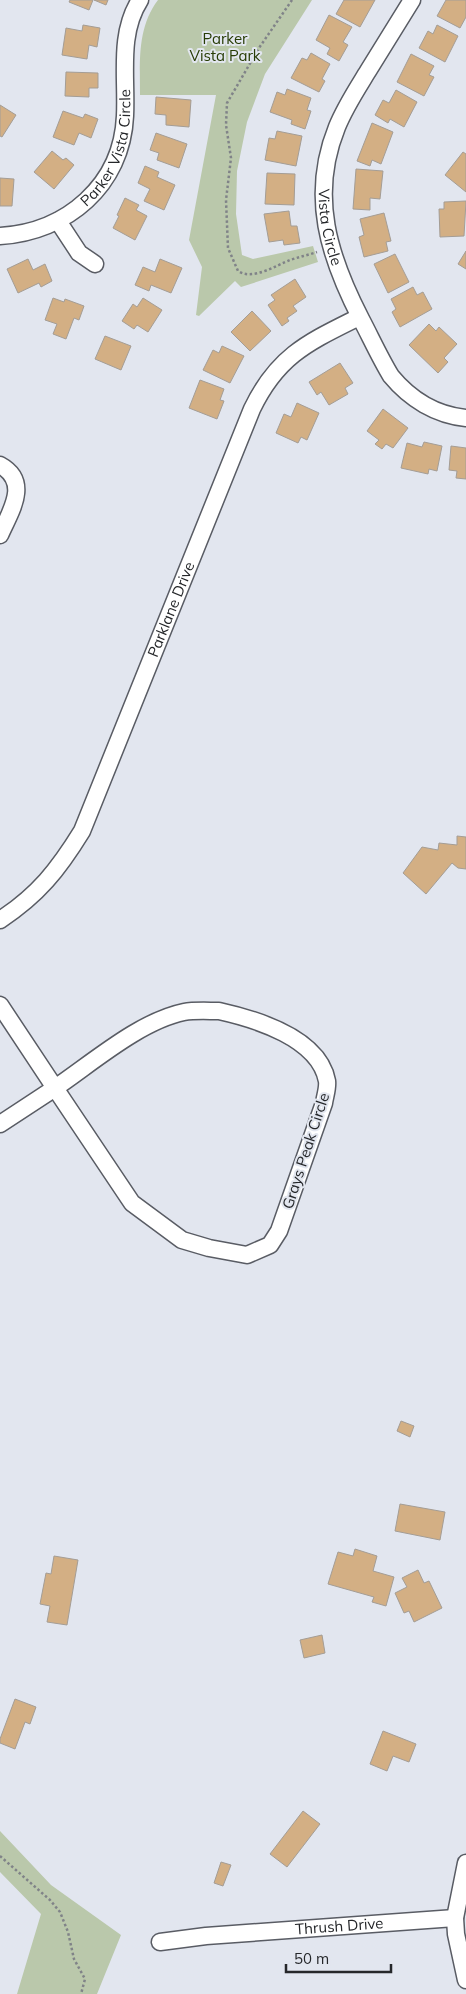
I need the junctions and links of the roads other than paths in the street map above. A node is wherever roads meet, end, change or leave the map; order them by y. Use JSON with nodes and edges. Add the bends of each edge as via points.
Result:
{"nodes":[{"id":1,"x":140,"y":0,"type":"edge"},
{"id":2,"x":412,"y":0,"type":"edge"},
{"id":3,"x":58,"y":222,"type":"junction"},
{"id":4,"x":0,"y":236,"type":"edge"},
{"id":5,"x":95,"y":264,"type":"dead end"},
{"id":6,"x":360,"y":317,"type":"junction"},
{"id":7,"x":466,"y":418,"type":"edge"},
{"id":8,"x":0,"y":465,"type":"edge"},
{"id":9,"x":0,"y":535,"type":"edge"},
{"id":10,"x":0,"y":920,"type":"edge"},
{"id":11,"x":0,"y":1005,"type":"edge"},
{"id":12,"x":55,"y":1088,"type":"junction"},
{"id":13,"x":0,"y":1124,"type":"edge"},
{"id":14,"x":466,"y":1863,"type":"edge"},
{"id":15,"x":455,"y":1918,"type":"junction"},
{"id":16,"x":160,"y":1942,"type":"dead end"},
{"id":17,"x":466,"y":1980,"type":"edge"}],
"edges":[{"from":1,"to":3,"type":"street","name":"Parker Vista Circle","via":[[127,30],[125,116],[115,160],[92,195]]},
{"from":2,"to":6,"type":"street","name":"Vista Circle","via":[[343,113],[326,167],[324,195],[328,240]]},
{"from":3,"to":4,"type":"street","name":"Parker Vista Circle","via":[[22,234]]},
{"from":3,"to":5,"type":"street","via":[[79,253]]},
{"from":6,"to":7,"type":"street","name":"Vista Circle","via":[[387,369],[402,389],[435,410]]},
{"from":6,"to":10,"type":"street","name":"Parklane Drive","via":[[294,353],[279,366],[262,389],[82,831],[51,877],[32,897]]},
{"from":8,"to":9,"type":"street","via":[[8,470],[18,489]]},
{"from":11,"to":12,"type":"street"},
{"from":12,"to":12,"type":"street","name":"Grays Peak Circle","via":[[132,1203],[182,1240],[247,1255],[270,1245],[279,1232],[324,1104],[327,1083],[320,1064],[305,1048],[282,1032],[219,1011],[186,1012],[163,1018]]},
{"from":12,"to":13,"type":"street","name":"Grays Peak Circle"},
{"from":14,"to":15,"type":"street"},
{"from":15,"to":16,"type":"street","name":"Thrush Drive"},
{"from":15,"to":17,"type":"street"}]}
